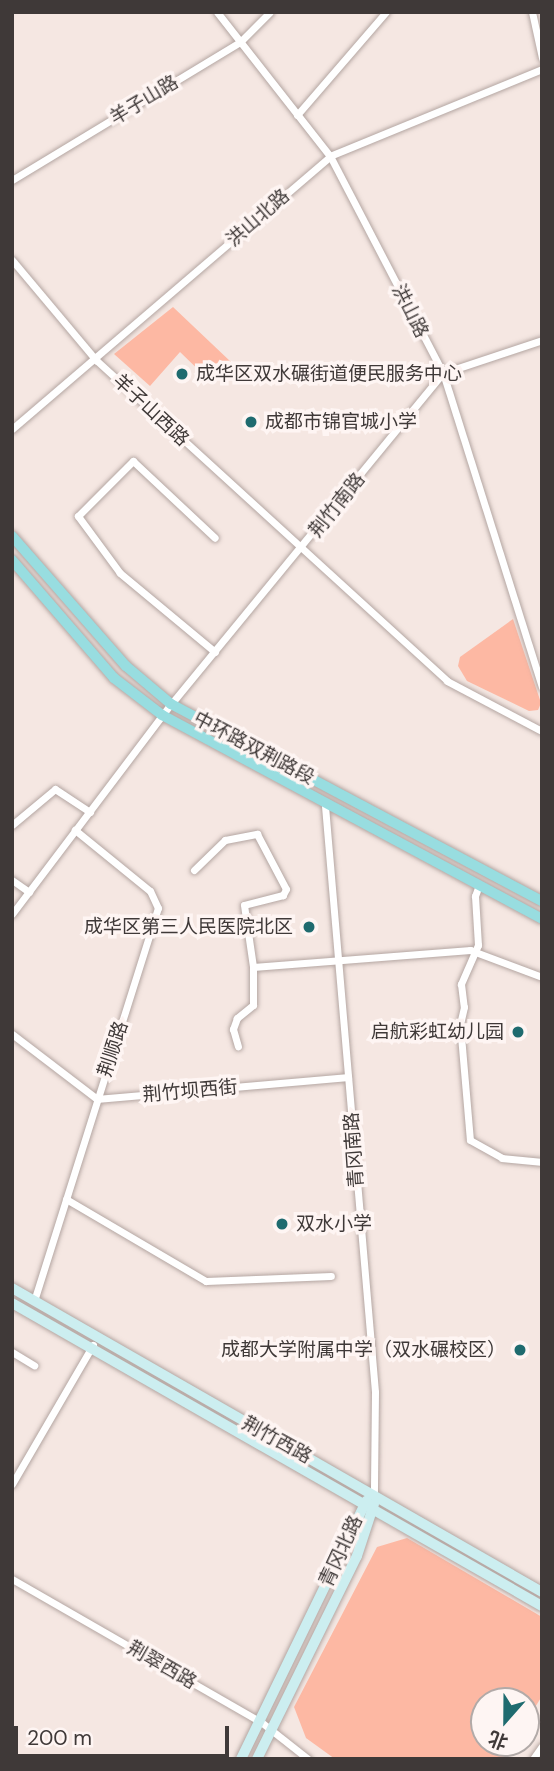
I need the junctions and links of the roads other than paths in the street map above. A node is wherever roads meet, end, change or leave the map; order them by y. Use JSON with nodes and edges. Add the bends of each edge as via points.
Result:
{"nodes":[{"id":1,"x":217,"y":12,"type":"edge"},
{"id":2,"x":270,"y":12,"type":"edge"},
{"id":3,"x":386,"y":12,"type":"edge"},
{"id":4,"x":532,"y":12,"type":"edge"},
{"id":5,"x":240,"y":42,"type":"junction"},
{"id":6,"x":542,"y":58,"type":"edge"},
{"id":7,"x":542,"y":69,"type":"edge"},
{"id":8,"x":297,"y":115,"type":"junction"},
{"id":9,"x":330,"y":156,"type":"junction"},
{"id":10,"x":12,"y":180,"type":"edge"},
{"id":11,"x":12,"y":260,"type":"edge"},
{"id":12,"x":542,"y":341,"type":"edge"},
{"id":13,"x":96,"y":360,"type":"junction"},
{"id":14,"x":443,"y":373,"type":"junction"},
{"id":15,"x":12,"y":429,"type":"edge"},
{"id":16,"x":12,"y":536,"type":"edge"},
{"id":17,"x":215,"y":538,"type":"dead end"},
{"id":18,"x":301,"y":548,"type":"junction"},
{"id":19,"x":12,"y":560,"type":"edge"},
{"id":20,"x":215,"y":652,"type":"junction"},
{"id":21,"x":542,"y":687,"type":"edge"},
{"id":22,"x":171,"y":704,"type":"junction"},
{"id":23,"x":162,"y":715,"type":"junction"},
{"id":24,"x":542,"y":731,"type":"edge"},
{"id":25,"x":326,"y":806,"type":"junction"},
{"id":26,"x":90,"y":812,"type":"junction"},
{"id":27,"x":12,"y":825,"type":"edge"},
{"id":28,"x":75,"y":830,"type":"junction"},
{"id":29,"x":194,"y":870,"type":"dead end"},
{"id":30,"x":12,"y":880,"type":"edge"},
{"id":31,"x":479,"y":885,"type":"junction"},
{"id":32,"x":29,"y":892,"type":"junction"},
{"id":33,"x":542,"y":901,"type":"edge"},
{"id":34,"x":12,"y":914,"type":"edge"},
{"id":35,"x":542,"y":919,"type":"edge"},
{"id":36,"x":476,"y":952,"type":"junction"},
{"id":37,"x":340,"y":963,"type":"junction"},
{"id":38,"x":253,"y":967,"type":"junction"},
{"id":39,"x":542,"y":976,"type":"edge"},
{"id":40,"x":12,"y":1034,"type":"edge"},
{"id":41,"x":238,"y":1046,"type":"dead end"},
{"id":42,"x":348,"y":1077,"type":"junction"},
{"id":43,"x":97,"y":1099,"type":"junction"},
{"id":44,"x":542,"y":1162,"type":"edge"},
{"id":45,"x":66,"y":1199,"type":"junction"},
{"id":46,"x":331,"y":1276,"type":"dead end"},
{"id":47,"x":12,"y":1288,"type":"edge"},
{"id":48,"x":34,"y":1301,"type":"junction"},
{"id":49,"x":12,"y":1303,"type":"edge"},
{"id":50,"x":94,"y":1343,"type":"junction"},
{"id":51,"x":12,"y":1352,"type":"edge"},
{"id":52,"x":34,"y":1365,"type":"dead end"},
{"id":53,"x":12,"y":1484,"type":"edge"},
{"id":54,"x":374,"y":1494,"type":"junction"},
{"id":55,"x":363,"y":1504,"type":"junction"},
{"id":56,"x":374,"y":1510,"type":"junction"},
{"id":57,"x":12,"y":1579,"type":"edge"},
{"id":58,"x":542,"y":1592,"type":"edge"},
{"id":59,"x":542,"y":1606,"type":"edge"},
{"id":60,"x":261,"y":1722,"type":"junction"},
{"id":61,"x":271,"y":1731,"type":"junction"},
{"id":62,"x":542,"y":1746,"type":"edge"},
{"id":63,"x":242,"y":1759,"type":"edge"},
{"id":64,"x":257,"y":1759,"type":"edge"},
{"id":65,"x":307,"y":1759,"type":"edge"},
{"id":66,"x":533,"y":1759,"type":"edge"}],
"edges":[{"from":1,"to":5,"type":"street","name":"洪山路"},
{"from":2,"to":5,"type":"street","name":"羊子山路"},
{"from":3,"to":8,"type":"street"},
{"from":4,"to":6,"type":"street"},
{"from":5,"to":8,"type":"street","name":"洪山路"},
{"from":5,"to":10,"type":"street","name":"羊子山路"},
{"from":7,"to":9,"type":"street","name":"洪山北路"},
{"from":8,"to":9,"type":"street","name":"洪山路"},
{"from":9,"to":13,"type":"street","name":"洪山北路"},
{"from":9,"to":14,"type":"street","name":"洪山路"},
{"from":11,"to":13,"type":"street","name":"羊子山西路"},
{"from":12,"to":14,"type":"street"},
{"from":13,"to":15,"type":"street","name":"洪山北路"},
{"from":13,"to":18,"type":"street","name":"羊子山西路"},
{"from":14,"to":18,"type":"street","name":"荆竹南路"},
{"from":14,"to":21,"type":"street","name":"洪山路"},
{"from":16,"to":22,"type":"main road","name":"中环路双荆路段","via":[[126,666]]},
{"from":17,"to":20,"type":"street","via":[[133,461],[78,516],[120,573]]},
{"from":18,"to":20,"type":"street","name":"荆竹南路"},
{"from":18,"to":24,"type":"street","name":"羊子山西路","via":[[447,681]]},
{"from":19,"to":23,"type":"main road","name":"中环路双荆路段","via":[[114,678]]},
{"from":20,"to":22,"type":"street","name":"荆竹南路"},
{"from":22,"to":23,"type":"street","name":"荆竹南路"},
{"from":22,"to":33,"type":"main road","name":"中环路双荆路段"},
{"from":23,"to":25,"type":"main road","name":"中环路双荆路段"},
{"from":23,"to":26,"type":"street","name":"荆竹南路"},
{"from":25,"to":31,"type":"main road","name":"中环路双荆路段"},
{"from":25,"to":37,"type":"street","name":"青冈南路"},
{"from":26,"to":27,"type":"street","via":[[55,789]]},
{"from":26,"to":28,"type":"street","name":"荆竹南路"},
{"from":28,"to":32,"type":"street","name":"荆竹南路"},
{"from":28,"to":43,"type":"street","name":"荆顺路","via":[[150,891],[158,908]]},
{"from":29,"to":38,"type":"street","via":[[225,841],[257,834],[286,889],[284,895],[244,905]]},
{"from":30,"to":32,"type":"street"},
{"from":31,"to":35,"type":"main road","name":"中环路双荆路段"},
{"from":31,"to":36,"type":"street","via":[[475,896]]},
{"from":32,"to":34,"type":"street","name":"荆竹南路"},
{"from":36,"to":37,"type":"street"},
{"from":36,"to":39,"type":"street"},
{"from":36,"to":44,"type":"street","via":[[461,984],[470,1140],[502,1158],[539,1158]]},
{"from":37,"to":38,"type":"street"},
{"from":37,"to":42,"type":"street","name":"青冈南路"},
{"from":38,"to":41,"type":"street","via":[[253,1005],[237,1018],[233,1029]]},
{"from":40,"to":43,"type":"street"},
{"from":42,"to":43,"type":"street","name":"荆竹坝西街"},
{"from":42,"to":54,"type":"street","name":"青冈南路","via":[[375,1392]]},
{"from":43,"to":45,"type":"street","name":"荆顺路"},
{"from":45,"to":46,"type":"street","via":[[206,1281]]},
{"from":45,"to":48,"type":"street","name":"荆顺路"},
{"from":47,"to":48,"type":"main road","name":"荆竹西路"},
{"from":48,"to":50,"type":"main road","name":"荆竹西路"},
{"from":49,"to":50,"type":"main road","name":"荆竹西路"},
{"from":50,"to":53,"type":"street"},
{"from":50,"to":54,"type":"main road","name":"荆竹西路"},
{"from":50,"to":55,"type":"main road","name":"荆竹西路"},
{"from":51,"to":52,"type":"street"},
{"from":54,"to":55,"type":"main road","name":"青冈北路"},
{"from":54,"to":56,"type":"main road","name":"青冈北路"},
{"from":54,"to":58,"type":"main road","name":"荆竹西路"},
{"from":55,"to":56,"type":"main road","name":"荆竹西路"},
{"from":55,"to":60,"type":"main road","name":"青冈北路"},
{"from":56,"to":59,"type":"main road","name":"荆竹西路"},
{"from":56,"to":61,"type":"main road","name":"青冈北路"},
{"from":57,"to":60,"type":"street","name":"荆翠西路"},
{"from":60,"to":61,"type":"street","name":"荆翠西路"},
{"from":60,"to":63,"type":"main road","name":"青冈北路"},
{"from":61,"to":64,"type":"main road","name":"青冈北路"},
{"from":61,"to":65,"type":"street","name":"荆翠西路"},
{"from":62,"to":66,"type":"street"}]}
